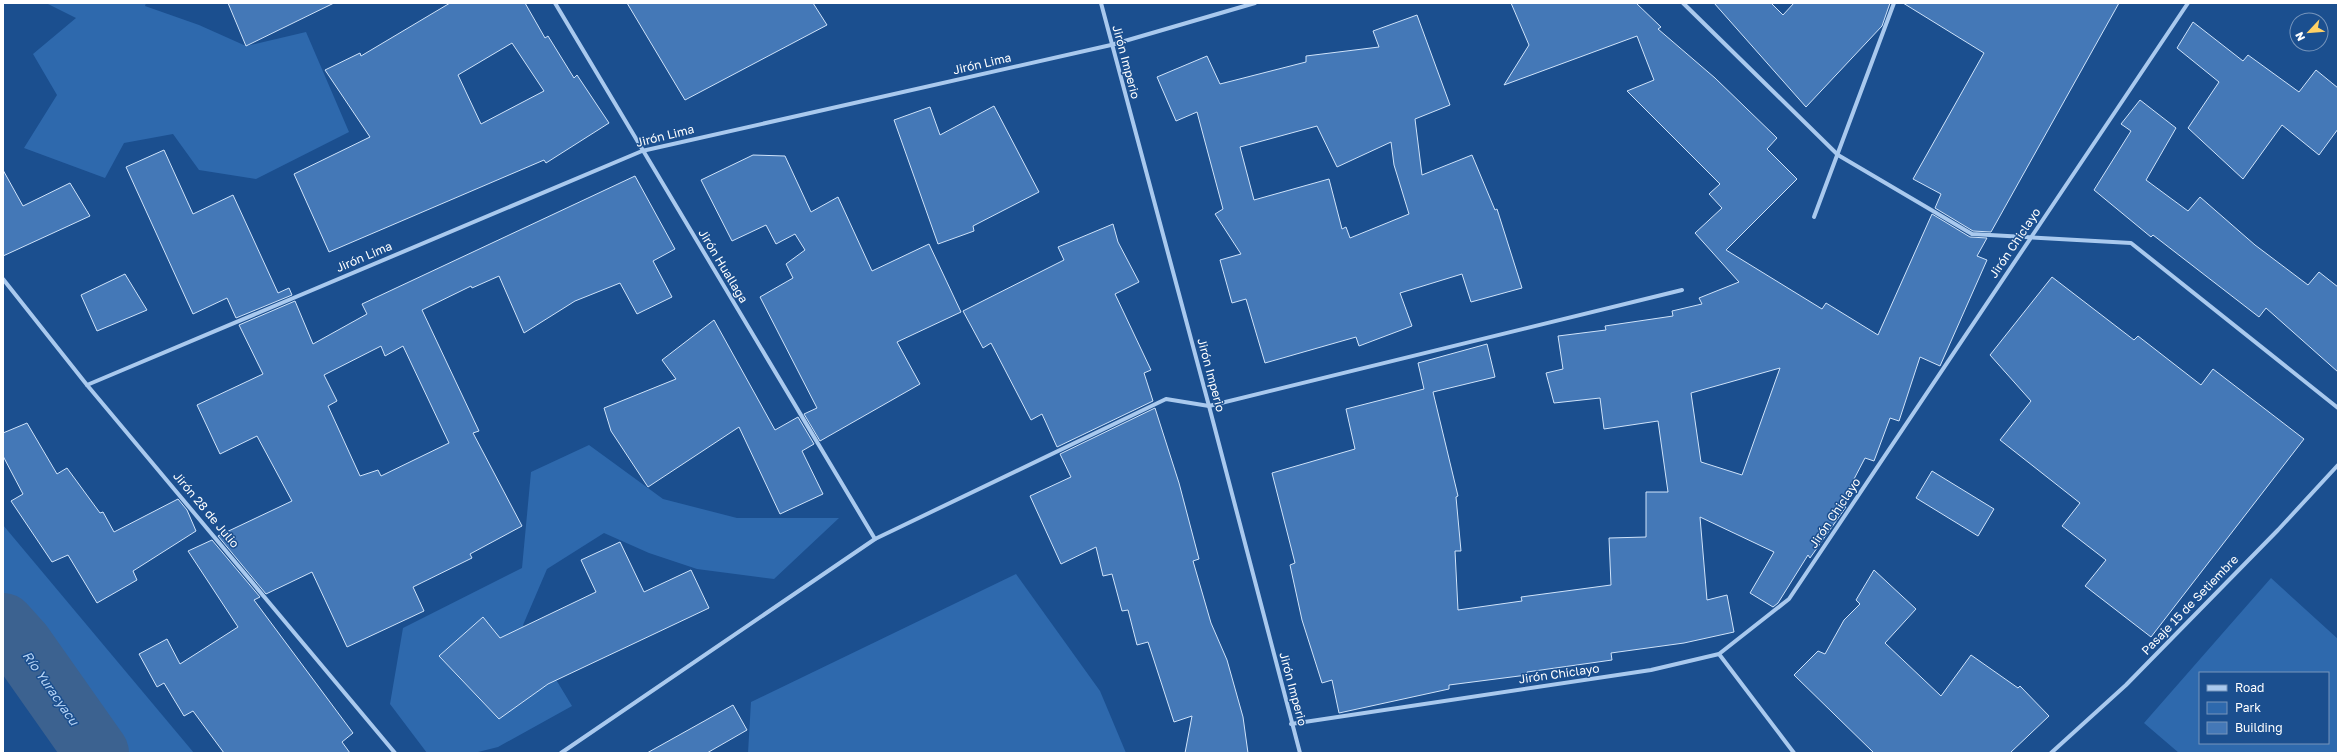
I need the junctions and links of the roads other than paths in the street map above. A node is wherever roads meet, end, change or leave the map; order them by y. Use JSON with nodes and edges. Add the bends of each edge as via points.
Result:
{"nodes":[{"id":1,"x":555,"y":3,"type":"edge"},
{"id":2,"x":1101,"y":3,"type":"edge"},
{"id":3,"x":1255,"y":3,"type":"edge"},
{"id":4,"x":1683,"y":3,"type":"edge"},
{"id":5,"x":1894,"y":3,"type":"edge"},
{"id":6,"x":2188,"y":3,"type":"edge"},
{"id":7,"x":1111,"y":45,"type":"junction"},
{"id":8,"x":642,"y":151,"type":"junction"},
{"id":9,"x":1838,"y":155,"type":"junction"},
{"id":10,"x":1814,"y":217,"type":"dead end"},
{"id":11,"x":2031,"y":238,"type":"junction"},
{"id":12,"x":3,"y":279,"type":"edge"},
{"id":13,"x":1682,"y":290,"type":"dead end"},
{"id":14,"x":87,"y":385,"type":"junction"},
{"id":15,"x":1209,"y":406,"type":"junction"},
{"id":16,"x":2338,"y":408,"type":"edge"},
{"id":17,"x":2338,"y":465,"type":"edge"},
{"id":18,"x":875,"y":539,"type":"junction"},
{"id":19,"x":1719,"y":654,"type":"junction"},
{"id":20,"x":1291,"y":724,"type":"junction"},
{"id":21,"x":395,"y":753,"type":"edge"},
{"id":22,"x":561,"y":753,"type":"edge"},
{"id":23,"x":1300,"y":753,"type":"edge"},
{"id":24,"x":1794,"y":753,"type":"edge"},
{"id":25,"x":2050,"y":753,"type":"edge"}],
"edges":[{"from":1,"to":8,"type":"street","name":"Jirón Huallaga"},
{"from":2,"to":7,"type":"street","name":"Jirón Imperio"},
{"from":3,"to":7,"type":"street","name":"Jirón Lima"},
{"from":4,"to":9,"type":"street"},
{"from":5,"to":9,"type":"street"},
{"from":6,"to":11,"type":"street","name":"Jirón Chiclayo"},
{"from":7,"to":8,"type":"street","name":"Jirón Lima"},
{"from":7,"to":15,"type":"street","name":"Jirón Imperio"},
{"from":8,"to":14,"type":"street","name":"Jirón Lima"},
{"from":8,"to":18,"type":"street","name":"Jirón Huallaga"},
{"from":9,"to":10,"type":"street"},
{"from":9,"to":11,"type":"street","via":[[1972,234]]},
{"from":11,"to":16,"type":"street","via":[[2131,244]]},
{"from":11,"to":19,"type":"street","name":"Jirón Chiclayo","via":[[1788,599]]},
{"from":12,"to":14,"type":"street","name":"Jirón 28 de Julio"},
{"from":13,"to":15,"type":"street"},
{"from":14,"to":21,"type":"street","name":"Jirón 28 de Julio"},
{"from":15,"to":18,"type":"street","via":[[1166,399]]},
{"from":15,"to":20,"type":"street","name":"Jirón Imperio"},
{"from":17,"to":25,"type":"street","name":"Pasaje 15 de Setiembre","via":[[2126,685]]},
{"from":18,"to":22,"type":"street"},
{"from":19,"to":20,"type":"street","name":"Jirón Chiclayo","via":[[1651,670]]},
{"from":19,"to":24,"type":"street"},
{"from":20,"to":23,"type":"street","name":"Jirón Imperio"}]}
